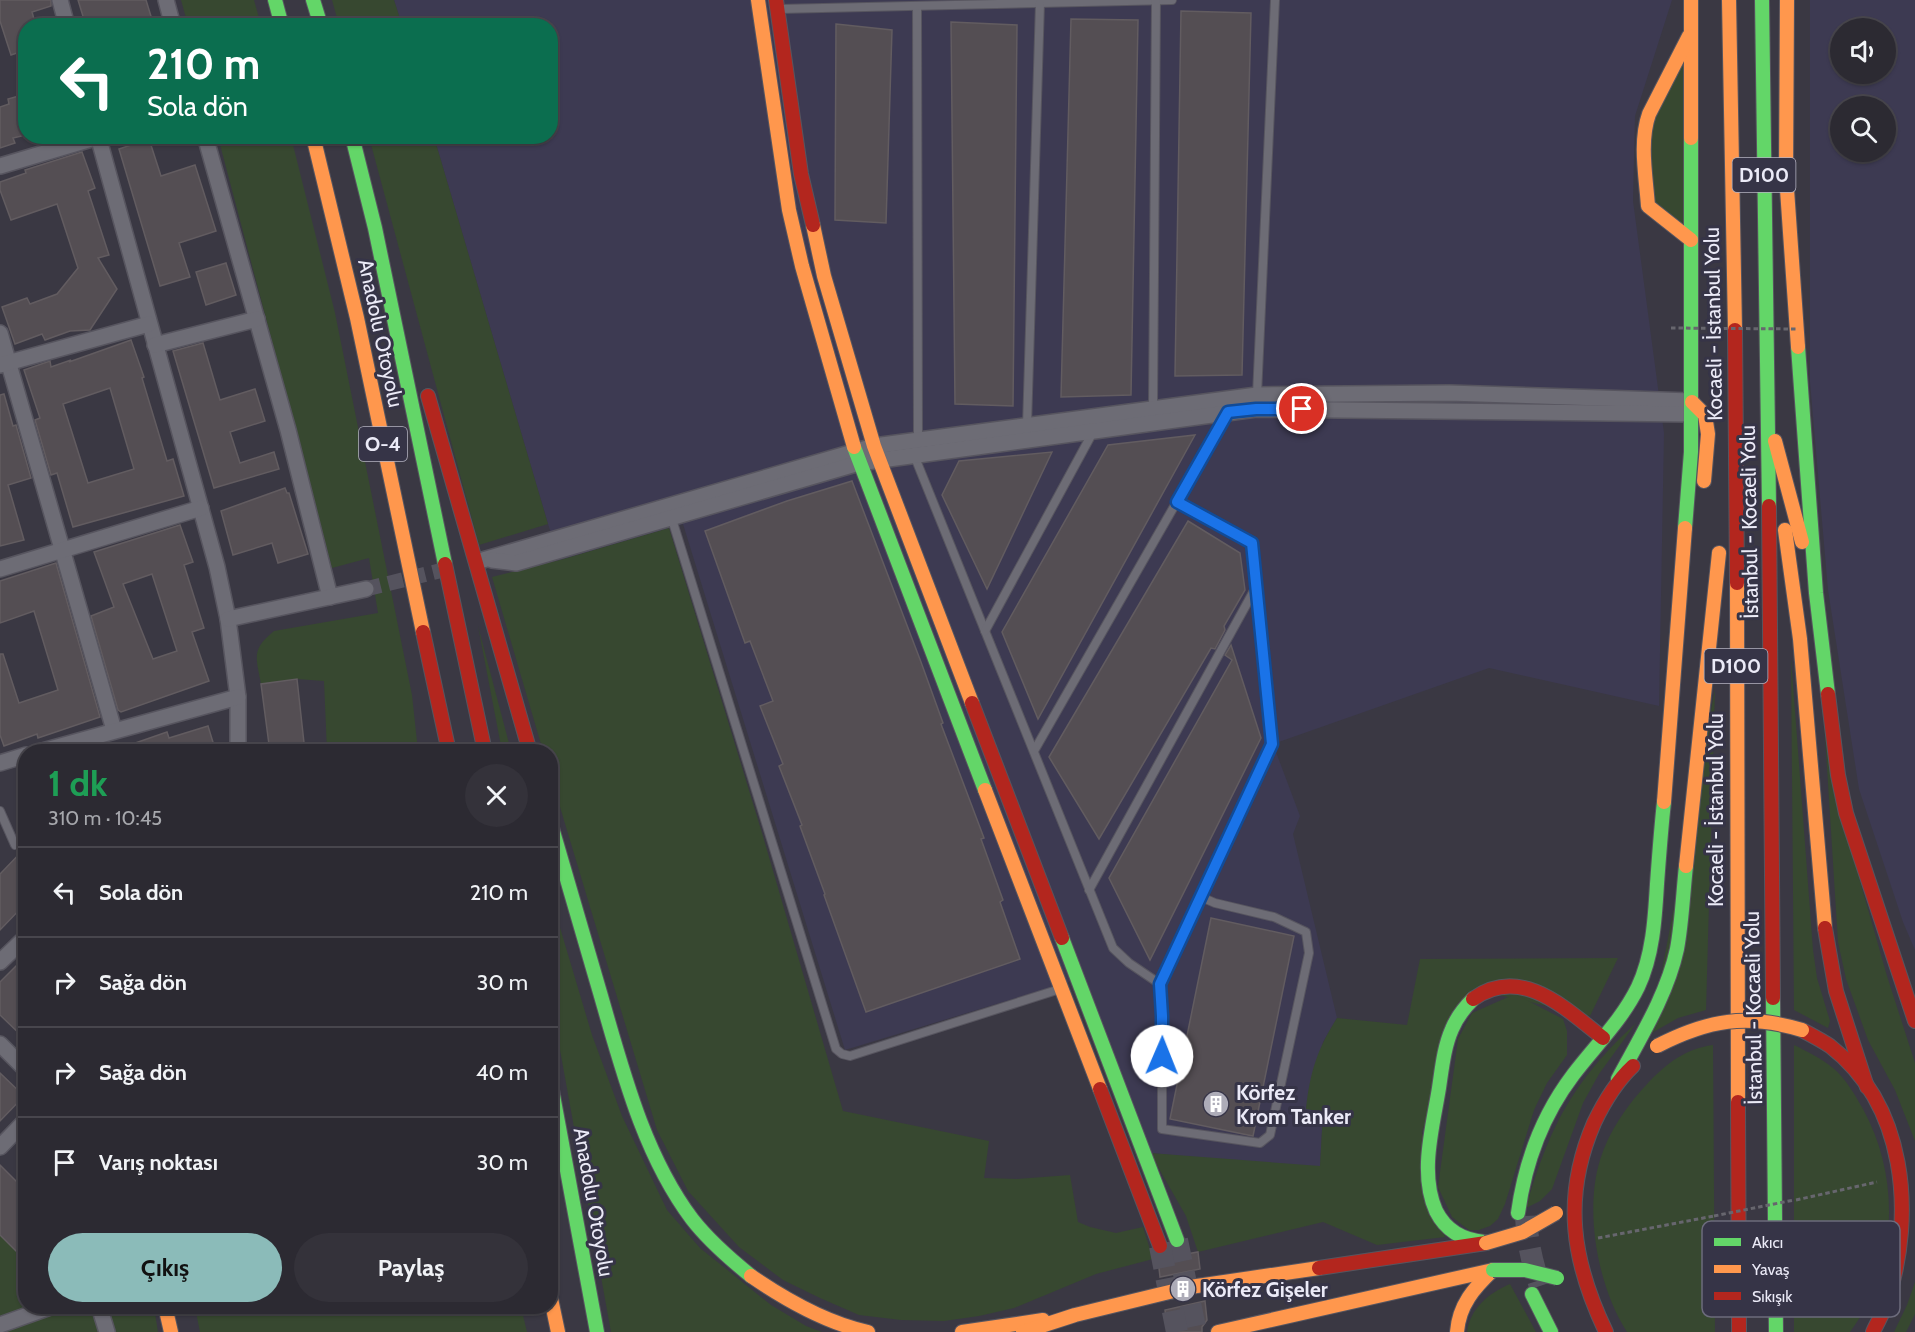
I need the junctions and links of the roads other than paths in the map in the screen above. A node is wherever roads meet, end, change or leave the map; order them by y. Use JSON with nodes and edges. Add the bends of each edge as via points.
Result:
{"nodes":[{"id":1,"x":60,"y":0,"type":"edge"},
{"id":2,"x":166,"y":0,"type":"edge"},
{"id":3,"x":275,"y":0,"type":"edge"},
{"id":4,"x":314,"y":0,"type":"edge"},
{"id":5,"x":758,"y":0,"type":"edge"},
{"id":6,"x":1156,"y":0,"type":"edge"},
{"id":7,"x":1172,"y":0,"type":"edge"},
{"id":8,"x":1275,"y":0,"type":"edge"},
{"id":9,"x":1691,"y":0,"type":"edge"},
{"id":10,"x":1729,"y":0,"type":"edge"},
{"id":11,"x":1762,"y":0,"type":"edge"},
{"id":12,"x":1787,"y":0,"type":"edge"},
{"id":13,"x":1040,"y":3,"type":"junction"},
{"id":14,"x":777,"y":5,"type":"edge"},
{"id":15,"x":917,"y":6,"type":"junction"},
{"id":16,"x":65,"y":18,"type":"edge"},
{"id":17,"x":171,"y":18,"type":"edge"},
{"id":18,"x":280,"y":18,"type":"edge"},
{"id":19,"x":319,"y":18,"type":"edge"},
{"id":20,"x":1691,"y":32,"type":"junction"},
{"id":21,"x":74,"y":144,"type":"edge"},
{"id":22,"x":100,"y":144,"type":"edge"},
{"id":23,"x":207,"y":144,"type":"edge"},
{"id":24,"x":315,"y":144,"type":"edge"},
{"id":25,"x":354,"y":144,"type":"edge"},
{"id":26,"x":0,"y":166,"type":"edge"},
{"id":27,"x":1786,"y":175,"type":"junction"},
{"id":28,"x":375,"y":228,"type":"junction"},
{"id":29,"x":1691,"y":240,"type":"junction"},
{"id":30,"x":257,"y":319,"type":"junction"},
{"id":31,"x":149,"y":324,"type":"junction"},
{"id":32,"x":0,"y":333,"type":"edge"},
{"id":33,"x":155,"y":345,"type":"junction"},
{"id":34,"x":1768,"y":350,"type":"junction"},
{"id":35,"x":416,"y":359,"type":"dead end"},
{"id":36,"x":4,"y":364,"type":"edge"},
{"id":37,"x":1736,"y":369,"type":"junction"},
{"id":38,"x":423,"y":381,"type":"dead end"},
{"id":39,"x":1257,"y":395,"type":"junction"},
{"id":40,"x":1691,"y":408,"type":"junction"},
{"id":41,"x":1153,"y":409,"type":"junction"},
{"id":42,"x":1228,"y":412,"type":"junction"},
{"id":43,"x":1769,"y":417,"type":"junction"},
{"id":44,"x":1028,"y":426,"type":"junction"},
{"id":45,"x":1094,"y":430,"type":"junction"},
{"id":46,"x":916,"y":447,"type":"junction"},
{"id":47,"x":876,"y":453,"type":"junction"},
{"id":48,"x":857,"y":457,"type":"junction"},
{"id":49,"x":391,"y":486,"type":"junction"},
{"id":50,"x":1702,"y":494,"type":"dead end"},
{"id":51,"x":1177,"y":502,"type":"junction"},
{"id":52,"x":201,"y":508,"type":"junction"},
{"id":53,"x":1723,"y":509,"type":"dead end"},
{"id":54,"x":670,"y":512,"type":"junction"},
{"id":55,"x":1720,"y":544,"type":"dead end"},
{"id":56,"x":62,"y":551,"type":"junction"},
{"id":57,"x":0,"y":569,"type":"edge"},
{"id":58,"x":1695,"y":577,"type":"dead end"},
{"id":59,"x":1256,"y":587,"type":"junction"},
{"id":60,"x":366,"y":590,"type":"tunnel mouth"},
{"id":61,"x":1816,"y":593,"type":"junction"},
{"id":62,"x":330,"y":597,"type":"junction"},
{"id":63,"x":228,"y":619,"type":"junction"},
{"id":64,"x":985,"y":631,"type":"junction"},
{"id":65,"x":417,"y":671,"type":"dead end"},
{"id":66,"x":238,"y":697,"type":"junction"},
{"id":67,"x":114,"y":730,"type":"junction"},
{"id":68,"x":66,"y":744,"type":"edge"},
{"id":69,"x":238,"y":744,"type":"edge"},
{"id":70,"x":447,"y":744,"type":"edge"},
{"id":71,"x":483,"y":744,"type":"edge"},
{"id":72,"x":528,"y":744,"type":"edge"},
{"id":73,"x":1034,"y":752,"type":"junction"},
{"id":74,"x":18,"y":757,"type":"edge"},
{"id":75,"x":0,"y":763,"type":"edge"},
{"id":76,"x":0,"y":811,"type":"edge"},
{"id":77,"x":15,"y":844,"type":"dead end"},
{"id":78,"x":558,"y":849,"type":"edge"},
{"id":79,"x":1089,"y":890,"type":"junction"},
{"id":80,"x":1201,"y":897,"type":"junction"},
{"id":81,"x":18,"y":945,"type":"edge"},
{"id":82,"x":0,"y":962,"type":"edge"},
{"id":83,"x":1160,"y":984,"type":"junction"},
{"id":84,"x":1061,"y":988,"type":"junction"},
{"id":85,"x":1915,"y":1021,"type":"edge"},
{"id":86,"x":1603,"y":1038,"type":"junction"},
{"id":87,"x":0,"y":1044,"type":"edge"},
{"id":88,"x":18,"y":1062,"type":"edge"},
{"id":89,"x":1618,"y":1079,"type":"junction"},
{"id":90,"x":1867,"y":1087,"type":"junction"},
{"id":91,"x":1884,"y":1112,"type":"junction"},
{"id":92,"x":558,"y":1122,"type":"edge"},
{"id":93,"x":1901,"y":1122,"type":"dead end"},
{"id":94,"x":18,"y":1128,"type":"edge"},
{"id":95,"x":0,"y":1147,"type":"edge"},
{"id":96,"x":1575,"y":1177,"type":"junction"},
{"id":97,"x":1739,"y":1221,"type":"edge"},
{"id":98,"x":1775,"y":1221,"type":"edge"},
{"id":99,"x":1915,"y":1230,"type":"edge"},
{"id":100,"x":1176,"y":1240,"type":"tunnel mouth"},
{"id":101,"x":1486,"y":1243,"type":"junction"},
{"id":102,"x":1160,"y":1246,"type":"tunnel mouth"},
{"id":103,"x":1900,"y":1255,"type":"edge"},
{"id":104,"x":1900,"y":1261,"type":"edge"},
{"id":105,"x":1493,"y":1270,"type":"junction"},
{"id":106,"x":1560,"y":1282,"type":"dead end"},
{"id":107,"x":1579,"y":1301,"type":"dead end"},
{"id":108,"x":31,"y":1314,"type":"edge"},
{"id":109,"x":101,"y":1314,"type":"edge"},
{"id":110,"x":167,"y":1314,"type":"edge"},
{"id":111,"x":554,"y":1314,"type":"edge"},
{"id":112,"x":1075,"y":1316,"type":"junction"},
{"id":113,"x":1739,"y":1317,"type":"edge"},
{"id":114,"x":1776,"y":1317,"type":"edge"},
{"id":115,"x":1880,"y":1317,"type":"edge"},
{"id":116,"x":0,"y":1325,"type":"edge"},
{"id":117,"x":1604,"y":1328,"type":"edge"},
{"id":118,"x":107,"y":1332,"type":"edge"},
{"id":119,"x":171,"y":1332,"type":"edge"},
{"id":120,"x":558,"y":1332,"type":"edge"},
{"id":121,"x":597,"y":1332,"type":"edge"},
{"id":122,"x":868,"y":1332,"type":"edge"},
{"id":123,"x":962,"y":1332,"type":"edge"},
{"id":124,"x":1023,"y":1332,"type":"edge"},
{"id":125,"x":1218,"y":1332,"type":"edge"},
{"id":126,"x":1457,"y":1332,"type":"edge"},
{"id":127,"x":1551,"y":1332,"type":"edge"},
{"id":128,"x":1563,"y":1332,"type":"edge"},
{"id":129,"x":1739,"y":1332,"type":"edge"},
{"id":130,"x":1776,"y":1332,"type":"edge"},
{"id":131,"x":1873,"y":1332,"type":"edge"}],
"edges":[{"from":1,"to":16,"type":"street"},
{"from":2,"to":17,"type":"street"},
{"from":3,"to":18,"type":"main road"},
{"from":4,"to":19,"type":"main road"},
{"from":5,"to":48,"type":"main road","via":[[789,210]]},
{"from":6,"to":7,"type":"lane"},
{"from":6,"to":13,"type":"lane"},
{"from":6,"to":41,"type":"lane"},
{"from":8,"to":39,"type":"lane"},
{"from":9,"to":20,"type":"main road"},
{"from":10,"to":37,"type":"main road","name":"Kocaeli - İstanbul Yolu","number":"D100"},
{"from":11,"to":34,"type":"main road","name":"İstanbul - Kocaeli Yolu","number":"D100"},
{"from":12,"to":27,"type":"main road"},
{"from":13,"to":15,"type":"lane"},
{"from":13,"to":44,"type":"lane"},
{"from":14,"to":15,"type":"lane"},
{"from":14,"to":47,"type":"main road","via":[[801,174],[824,276]]},
{"from":15,"to":46,"type":"lane"},
{"from":20,"to":29,"type":"main road"},
{"from":20,"to":29,"type":"main road","via":[[1649,114],[1644,137],[1648,206]]},
{"from":21,"to":26,"type":"street"},
{"from":22,"to":31,"type":"street"},
{"from":23,"to":30,"type":"street"},
{"from":24,"to":49,"type":"main road","name":"Anadolu Otoyolu","number":"O-4","via":[[357,318]]},
{"from":25,"to":28,"type":"main road","name":"Anadolu Otoyolu","number":"O-4"},
{"from":27,"to":34,"type":"main road"},
{"from":27,"to":61,"type":"main road"},
{"from":28,"to":35,"type":"main road"},
{"from":28,"to":71,"type":"main road","name":"Anadolu Otoyolu","number":"O-4"},
{"from":29,"to":40,"type":"main road"},
{"from":30,"to":33,"type":"street"},
{"from":30,"to":62,"type":"street"},
{"from":31,"to":33,"type":"street"},
{"from":31,"to":36,"type":"street"},
{"from":32,"to":36,"type":"street"},
{"from":33,"to":52,"type":"street"},
{"from":34,"to":43,"type":"main road","name":"İstanbul - Kocaeli Yolu","number":"D100"},
{"from":36,"to":56,"type":"street"},
{"from":37,"to":53,"type":"main road"},
{"from":37,"to":97,"type":"main road","name":"Kocaeli - İstanbul Yolu","number":"D100"},
{"from":38,"to":72,"type":"main road"},
{"from":39,"to":40,"type":"street","via":[[1449,393]]},
{"from":39,"to":41,"type":"street"},
{"from":40,"to":42,"type":"street"},
{"from":40,"to":50,"type":"main road","via":[[1705,414],[1708,434]]},
{"from":40,"to":86,"type":"main road","via":[[1691,452],[1654,925],[1649,954],[1634,994]]},
{"from":41,"to":44,"type":"street"},
{"from":42,"to":45,"type":"street"},
{"from":42,"to":51,"type":"lane"},
{"from":43,"to":61,"type":"main road"},
{"from":43,"to":90,"type":"main road","via":[[1800,639],[1830,970]]},
{"from":43,"to":98,"type":"main road","name":"İstanbul - Kocaeli Yolu","number":"D100"},
{"from":44,"to":46,"type":"street"},
{"from":45,"to":46,"type":"street"},
{"from":45,"to":64,"type":"lane"},
{"from":46,"to":47,"type":"street"},
{"from":46,"to":64,"type":"lane"},
{"from":47,"to":48,"type":"street"},
{"from":47,"to":100,"type":"main road"},
{"from":48,"to":54,"type":"street"},
{"from":48,"to":84,"type":"main road"},
{"from":49,"to":65,"type":"main road"},
{"from":49,"to":70,"type":"main road","name":"Anadolu Otoyolu","number":"O-4"},
{"from":51,"to":59,"type":"lane","via":[[1252,543]]},
{"from":51,"to":73,"type":"lane"},
{"from":52,"to":56,"type":"street"},
{"from":52,"to":63,"type":"street"},
{"from":54,"to":54,"type":"street","via":[[483,560],[516,563]]},
{"from":54,"to":84,"type":"lane","via":[[836,1049],[850,1056]]},
{"from":55,"to":89,"type":"main road","via":[[1677,948],[1663,993]]},
{"from":56,"to":57,"type":"street"},
{"from":56,"to":67,"type":"street"},
{"from":58,"to":86,"type":"main road","via":[[1663,946],[1657,972],[1642,1002],[1573,1093],[1542,1154],[1522,1211],[1521,1188],[1543,1121],[1568,1080]]},
{"from":59,"to":79,"type":"lane"},
{"from":59,"to":80,"type":"lane","via":[[1272,744]]},
{"from":60,"to":62,"type":"street"},
{"from":61,"to":85,"type":"main road","via":[[1846,813]]},
{"from":62,"to":63,"type":"street"},
{"from":63,"to":66,"type":"street"},
{"from":64,"to":73,"type":"lane"},
{"from":66,"to":67,"type":"street"},
{"from":66,"to":69,"type":"street"},
{"from":67,"to":68,"type":"street"},
{"from":73,"to":79,"type":"lane"},
{"from":74,"to":75,"type":"street"},
{"from":76,"to":77,"type":"lane"},
{"from":78,"to":122,"type":"main road","via":[[637,1111],[681,1204],[731,1260],[761,1283],[816,1313]]},
{"from":79,"to":83,"type":"lane","via":[[1113,948]]},
{"from":80,"to":83,"type":"lane"},
{"from":80,"to":83,"type":"lane","via":[[1274,917],[1306,932],[1309,953],[1270,1136],[1260,1143],[1162,1129]]},
{"from":81,"to":82,"type":"street"},
{"from":84,"to":102,"type":"main road"},
{"from":86,"to":101,"type":"main road","via":[[1550,999],[1517,986],[1485,991],[1472,1000],[1453,1025],[1429,1147],[1428,1177],[1431,1196],[1446,1225],[1464,1239]]},
{"from":87,"to":88,"type":"street"},
{"from":89,"to":90,"type":"main road","bridge":true,"via":[[1657,1046],[1679,1034],[1737,1019],[1763,1019],[1802,1030],[1832,1048]]},
{"from":89,"to":96,"type":"main road","via":[[1594,1123]]},
{"from":90,"to":91,"type":"main road"},
{"from":91,"to":93,"type":"main road"},
{"from":91,"to":103,"type":"main road","via":[[1904,1176]]},
{"from":92,"to":121,"type":"main road","name":"Anadolu Otoyolu"},
{"from":94,"to":95,"type":"street"},
{"from":96,"to":101,"type":"main road","bridge":true,"via":[[1556,1213],[1538,1227]]},
{"from":96,"to":117,"type":"main road","via":[[1575,1242],[1583,1278]]},
{"from":99,"to":104,"type":"main road"},
{"from":101,"to":112,"type":"main road","via":[[1190,1287]]},
{"from":105,"to":106,"type":"main road","bridge":true,"via":[[1528,1269]]},
{"from":105,"to":125,"type":"main road"},
{"from":105,"to":126,"type":"main road","via":[[1469,1294],[1461,1308]]},
{"from":107,"to":117,"type":"main road"},
{"from":108,"to":116,"type":"street"},
{"from":109,"to":118,"type":"street"},
{"from":110,"to":119,"type":"main road"},
{"from":111,"to":120,"type":"main road"},
{"from":112,"to":123,"type":"main road"},
{"from":112,"to":124,"type":"main road"},
{"from":113,"to":129,"type":"main road","name":"Kocaeli - İstanbul Yolu","number":"D100"},
{"from":114,"to":130,"type":"main road","name":"İstanbul - Kocaeli Yolu","number":"D100"},
{"from":115,"to":131,"type":"main road"},
{"from":127,"to":128,"type":"main road","via":[[1538,1296]]}]}
